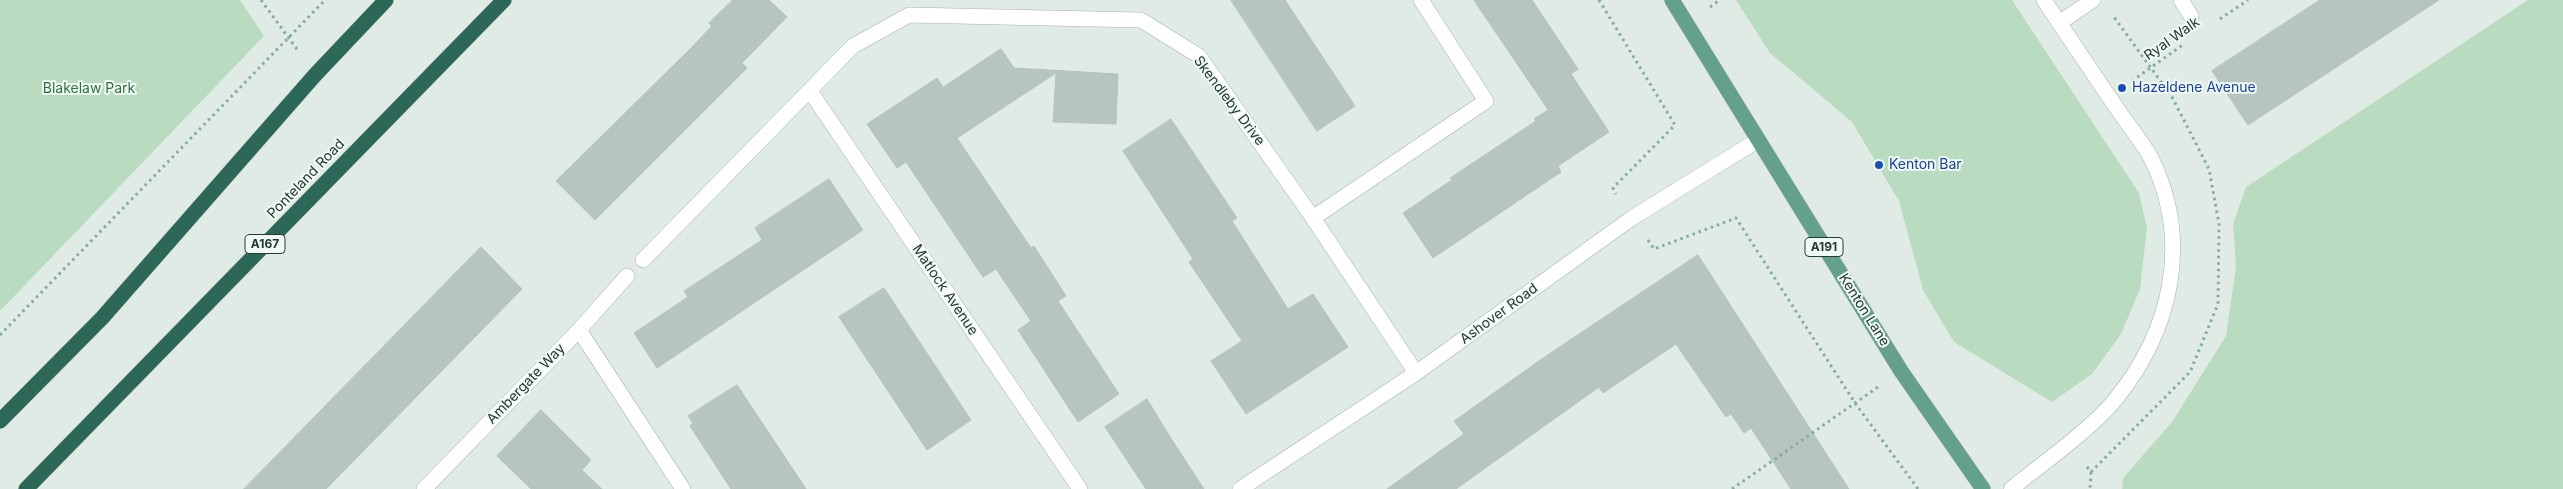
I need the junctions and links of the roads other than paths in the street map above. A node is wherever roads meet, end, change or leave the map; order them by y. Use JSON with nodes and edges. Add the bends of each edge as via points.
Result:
{"nodes":[{"id":1,"x":386,"y":0,"type":"edge"},
{"id":2,"x":504,"y":0,"type":"edge"},
{"id":3,"x":1421,"y":0,"type":"edge"},
{"id":4,"x":1672,"y":0,"type":"edge"},
{"id":5,"x":2044,"y":0,"type":"edge"},
{"id":6,"x":2093,"y":0,"type":"edge"},
{"id":7,"x":2181,"y":0,"type":"edge"},
{"id":8,"x":2192,"y":16,"type":"dead end"},
{"id":9,"x":2059,"y":23,"type":"junction"},
{"id":10,"x":810,"y":91,"type":"junction"},
{"id":11,"x":1758,"y":140,"type":"junction"},
{"id":12,"x":1313,"y":218,"type":"junction"},
{"id":13,"x":644,"y":260,"type":"dead end"},
{"id":14,"x":627,"y":276,"type":"dead end"},
{"id":15,"x":579,"y":330,"type":"junction"},
{"id":16,"x":1416,"y":373,"type":"junction"},
{"id":17,"x":0,"y":421,"type":"edge"},
{"id":18,"x":26,"y":489,"type":"edge"},
{"id":19,"x":424,"y":489,"type":"edge"},
{"id":20,"x":683,"y":489,"type":"edge"},
{"id":21,"x":1080,"y":489,"type":"edge"},
{"id":22,"x":1240,"y":489,"type":"edge"},
{"id":23,"x":1983,"y":489,"type":"edge"},
{"id":24,"x":2011,"y":489,"type":"edge"}],
"edges":[{"from":1,"to":17,"type":"highway","via":[[315,75],[102,318]]},
{"from":2,"to":18,"type":"highway","name":"Ponteland Road","number":"A167"},
{"from":3,"to":12,"type":"street","via":[[1486,101]]},
{"from":4,"to":11,"type":"main road","name":"Kenton Lane","number":"A191"},
{"from":5,"to":9,"type":"street"},
{"from":6,"to":9,"type":"street"},
{"from":7,"to":8,"type":"street"},
{"from":9,"to":24,"type":"street","via":[[2151,159],[2169,206],[2173,253],[2167,305],[2148,354],[2114,401]]},
{"from":10,"to":12,"type":"street","name":"Skendleby Drive","via":[[853,46],[909,15],[1141,20],[1199,56]]},
{"from":10,"to":13,"type":"street"},
{"from":10,"to":21,"type":"street","name":"Matlock Avenue"},
{"from":11,"to":16,"type":"street","name":"Ashover Road","via":[[1632,218]]},
{"from":11,"to":23,"type":"main road","name":"Kenton Lane","number":"A191","via":[[1901,371]]},
{"from":12,"to":16,"type":"street","name":"Skendleby Drive"},
{"from":14,"to":15,"type":"street","name":"Ambergate Way"},
{"from":15,"to":19,"type":"street","name":"Ambergate Way"},
{"from":15,"to":20,"type":"street"},
{"from":16,"to":22,"type":"street","name":"Ashover Road"}]}
